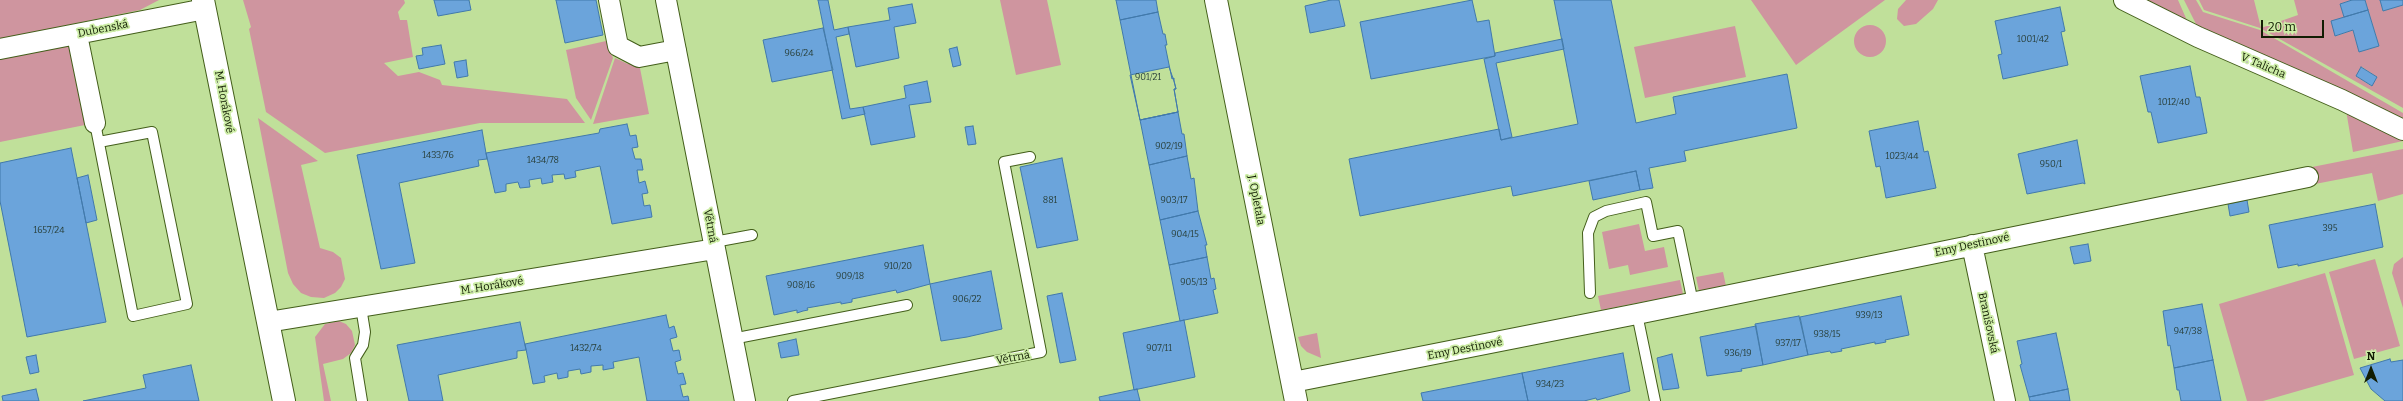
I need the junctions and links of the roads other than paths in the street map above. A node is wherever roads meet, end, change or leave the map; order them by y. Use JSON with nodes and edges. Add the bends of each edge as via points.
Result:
{"nodes":[{"id":1,"x":610,"y":0,"type":"edge"},
{"id":2,"x":666,"y":0,"type":"edge"},
{"id":3,"x":1216,"y":0,"type":"edge"},
{"id":4,"x":2124,"y":0,"type":"edge"},
{"id":5,"x":204,"y":5,"type":"edge"},
{"id":6,"x":77,"y":35,"type":"junction"},
{"id":7,"x":0,"y":49,"type":"edge"},
{"id":8,"x":676,"y":50,"type":"junction"},
{"id":9,"x":2403,"y":130,"type":"edge"},
{"id":10,"x":97,"y":133,"type":"junction"},
{"id":11,"x":1030,"y":157,"type":"dead end"},
{"id":12,"x":2308,"y":176,"type":"dead end"},
{"id":13,"x":752,"y":235,"type":"dead end"},
{"id":14,"x":1972,"y":245,"type":"junction"},
{"id":15,"x":714,"y":246,"type":"junction"},
{"id":16,"x":1590,"y":293,"type":"dead end"},
{"id":17,"x":1693,"y":303,"type":"junction"},
{"id":18,"x":907,"y":304,"type":"dead end"},
{"id":19,"x":361,"y":307,"type":"junction"},
{"id":20,"x":1637,"y":314,"type":"junction"},
{"id":21,"x":268,"y":322,"type":"junction"},
{"id":22,"x":732,"y":339,"type":"junction"},
{"id":23,"x":1294,"y":392,"type":"edge"},
{"id":24,"x":284,"y":401,"type":"edge"},
{"id":25,"x":362,"y":401,"type":"edge"},
{"id":26,"x":744,"y":401,"type":"edge"},
{"id":27,"x":794,"y":401,"type":"edge"},
{"id":28,"x":1655,"y":401,"type":"edge"},
{"id":29,"x":2005,"y":401,"type":"edge"}],
"edges":[{"from":1,"to":8,"type":"street","via":[[618,46],[639,56]]},
{"from":2,"to":8,"type":"street","name":"Větrná"},
{"from":3,"to":23,"type":"street","name":"J. Opletala"},
{"from":4,"to":9,"type":"street","name":"V. Talicha","via":[[2198,37],[2342,100]]},
{"from":5,"to":6,"type":"street","name":"Dubenská"},
{"from":5,"to":21,"type":"street","name":"M. Horákové"},
{"from":6,"to":7,"type":"street","name":"Dubenská"},
{"from":6,"to":10,"type":"street"},
{"from":8,"to":15,"type":"street","name":"Větrná"},
{"from":10,"to":10,"type":"lane","via":[[133,316],[187,304],[152,132]]},
{"from":11,"to":27,"type":"lane","name":"Větrná","via":[[1004,162],[1041,352]]},
{"from":12,"to":14,"type":"street","name":"Emy Destinové"},
{"from":13,"to":15,"type":"lane"},
{"from":14,"to":17,"type":"street","name":"Emy Destinové"},
{"from":14,"to":29,"type":"street","name":"Branišovská"},
{"from":15,"to":19,"type":"street","name":"M. Horákové"},
{"from":15,"to":22,"type":"street","name":"Větrná"},
{"from":16,"to":17,"type":"lane","via":[[1588,233],[1594,217],[1606,211],[1646,202],[1653,236],[1678,231]]},
{"from":17,"to":20,"type":"street","name":"Emy Destinové"},
{"from":18,"to":22,"type":"lane"},
{"from":19,"to":21,"type":"street","name":"M. Horákové"},
{"from":19,"to":25,"type":"lane","via":[[365,332],[355,358]]},
{"from":20,"to":23,"type":"street","name":"Emy Destinové"},
{"from":20,"to":28,"type":"lane"},
{"from":21,"to":24,"type":"street","name":"M. Horákové"},
{"from":22,"to":26,"type":"street","name":"Větrná"}]}
